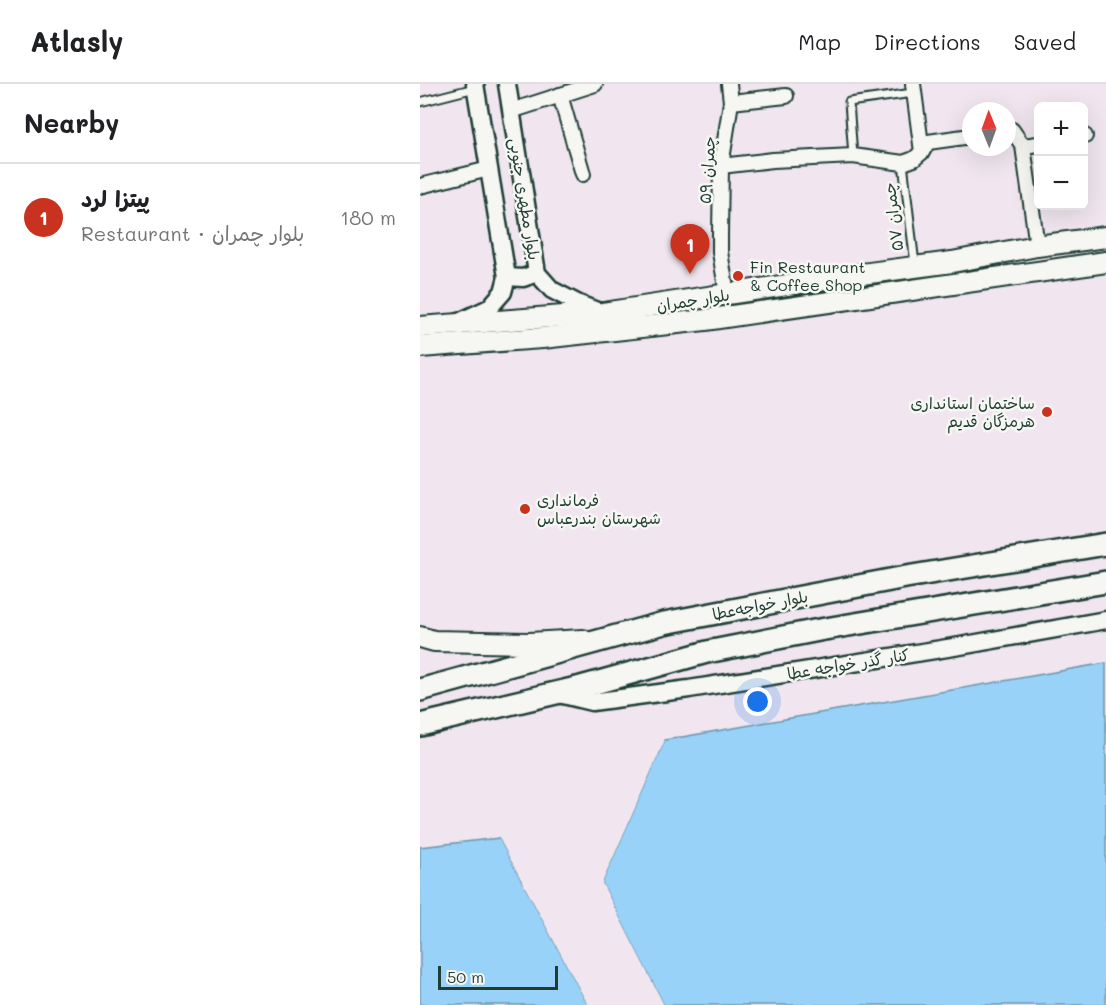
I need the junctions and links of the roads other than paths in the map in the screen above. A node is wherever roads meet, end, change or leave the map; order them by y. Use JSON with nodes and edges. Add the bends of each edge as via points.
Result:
{"nodes":[{"id":1,"x":507,"y":84,"type":"edge"},
{"id":2,"x":595,"y":84,"type":"edge"},
{"id":3,"x":729,"y":84,"type":"edge"},
{"id":4,"x":475,"y":86,"type":"edge"},
{"id":5,"x":913,"y":88,"type":"edge"},
{"id":6,"x":560,"y":95,"type":"junction"},
{"id":7,"x":786,"y":96,"type":"dead end"},
{"id":8,"x":420,"y":102,"type":"edge"},
{"id":9,"x":731,"y":102,"type":"junction"},
{"id":10,"x":511,"y":111,"type":"junction"},
{"id":11,"x":1016,"y":136,"type":"edge"},
{"id":12,"x":962,"y":138,"type":"edge"},
{"id":13,"x":1034,"y":145,"type":"edge"},
{"id":14,"x":1023,"y":146,"type":"junction"},
{"id":15,"x":925,"y":147,"type":"junction"},
{"id":16,"x":853,"y":156,"type":"junction"},
{"id":17,"x":903,"y":163,"type":"junction"},
{"id":18,"x":721,"y":166,"type":"junction"},
{"id":19,"x":489,"y":169,"type":"junction"},
{"id":20,"x":583,"y":174,"type":"dead end"},
{"id":21,"x":420,"y":186,"type":"edge"},
{"id":22,"x":1106,"y":237,"type":"edge"},
{"id":23,"x":1038,"y":246,"type":"junction"},
{"id":24,"x":1106,"y":262,"type":"edge"},
{"id":25,"x":915,"y":267,"type":"junction"},
{"id":26,"x":537,"y":273,"type":"junction"},
{"id":27,"x":507,"y":277,"type":"junction"},
{"id":28,"x":727,"y":294,"type":"junction"},
{"id":29,"x":603,"y":313,"type":"junction"},
{"id":30,"x":456,"y":324,"type":"junction"},
{"id":31,"x":420,"y":327,"type":"edge"},
{"id":32,"x":420,"y":347,"type":"edge"},
{"id":33,"x":1106,"y":544,"type":"edge"},
{"id":34,"x":1106,"y":582,"type":"edge"},
{"id":35,"x":1106,"y":620,"type":"edge"},
{"id":36,"x":420,"y":637,"type":"edge"},
{"id":37,"x":609,"y":639,"type":"junction"},
{"id":38,"x":420,"y":690,"type":"edge"},
{"id":39,"x":554,"y":693,"type":"junction"},
{"id":40,"x":420,"y":725,"type":"edge"}],
"edges":[{"from":1,"to":10,"type":"street","name":"بلوار مطهری جنوبی"},
{"from":2,"to":6,"type":"street"},
{"from":3,"to":9,"type":"street","name":"چمران ۵۹"},
{"from":4,"to":8,"type":"lane"},
{"from":4,"to":19,"type":"street","name":"بلوار مطهری جنوبی"},
{"from":5,"to":15,"type":"street"},
{"from":5,"to":16,"type":"lane","via":[[849,102]]},
{"from":6,"to":10,"type":"street"},
{"from":6,"to":20,"type":"street"},
{"from":7,"to":9,"type":"street"},
{"from":9,"to":18,"type":"street","name":"چمران ۵۹"},
{"from":10,"to":26,"type":"street","name":"بلوار مطهری جنوبی"},
{"from":11,"to":14,"type":"street"},
{"from":12,"to":15,"type":"street"},
{"from":13,"to":14,"type":"street"},
{"from":14,"to":23,"type":"street"},
{"from":15,"to":17,"type":"street","via":[[914,159]]},
{"from":16,"to":17,"type":"street"},
{"from":16,"to":18,"type":"street"},
{"from":17,"to":25,"type":"lane","name":"چمران ۵۷"},
{"from":18,"to":28,"type":"street","name":"چمران ۵۹","via":[[720,252]]},
{"from":19,"to":21,"type":"street"},
{"from":19,"to":27,"type":"street","name":"بلوار مطهری جنوبی"},
{"from":22,"to":23,"type":"main road","name":"بلوار چمران"},
{"from":23,"to":25,"type":"main road","name":"بلوار چمران"},
{"from":24,"to":32,"type":"main road","name":"بلوار چمران","via":[[705,320]]},
{"from":25,"to":28,"type":"main road","name":"بلوار چمران"},
{"from":26,"to":27,"type":"street","via":[[523,278]]},
{"from":26,"to":29,"type":"street","name":"بلوار مطهری جنوبی","via":[[552,290]]},
{"from":27,"to":30,"type":"street","name":"بلوار مطهری جنوبی","via":[[503,292],[489,308]]},
{"from":28,"to":29,"type":"main road","name":"بلوار چمران"},
{"from":29,"to":30,"type":"main road","name":"بلوار چمران"},
{"from":30,"to":31,"type":"main road","name":"بلوار چمران"},
{"from":33,"to":37,"type":"main road","name":"بلوار خواجه‌عطا","via":[[906,576],[664,623]]},
{"from":34,"to":39,"type":"main road","via":[[707,652]]},
{"from":35,"to":39,"type":"street","name":"کنار گذر خواجه عطا","via":[[592,702]]},
{"from":36,"to":37,"type":"main road","via":[[434,641],[529,643]]},
{"from":37,"to":38,"type":"main road","name":"بلوار خواجه‌عطا"},
{"from":39,"to":40,"type":"main road"}]}
